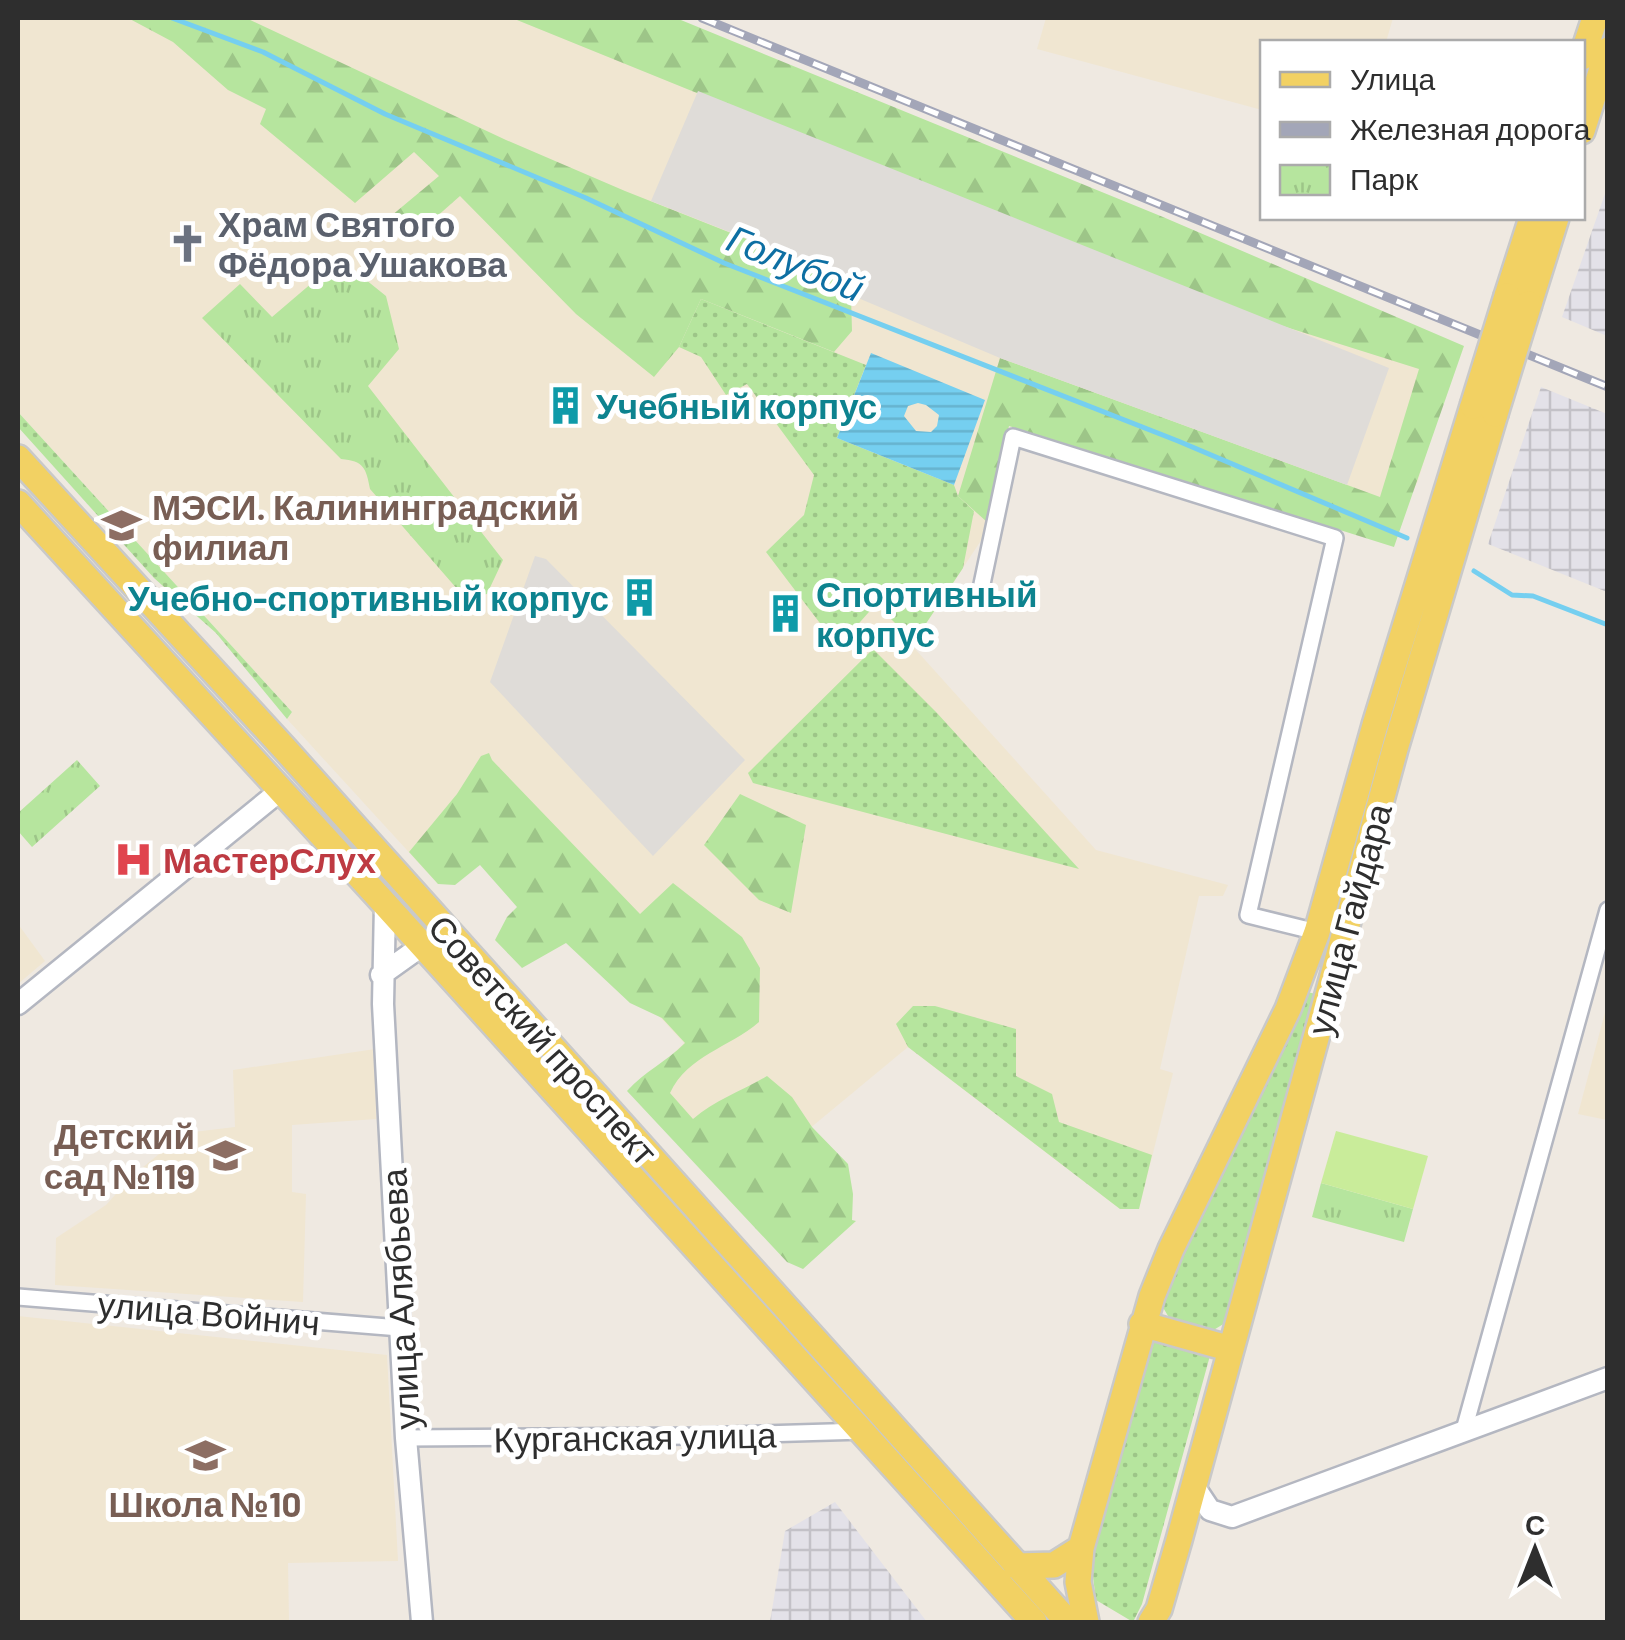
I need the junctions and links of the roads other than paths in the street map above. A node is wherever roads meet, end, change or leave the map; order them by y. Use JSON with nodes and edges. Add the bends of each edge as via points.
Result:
{"nodes":[{"id":1,"x":1594,"y":18,"type":"edge"},
{"id":2,"x":1585,"y":47,"type":"edge"},
{"id":3,"x":1608,"y":50,"type":"edge"},
{"id":4,"x":1585,"y":121,"type":"edge"},
{"id":5,"x":1532,"y":220,"type":"edge"},
{"id":6,"x":1555,"y":220,"type":"edge"},
{"id":7,"x":1518,"y":300,"type":"junction"},
{"id":8,"x":1484,"y":410,"type":"junction"},
{"id":9,"x":18,"y":458,"type":"edge"},
{"id":10,"x":18,"y":503,"type":"edge"},
{"id":11,"x":982,"y":584,"type":"dead end"},
{"id":12,"x":281,"y":790,"type":"junction"},
{"id":13,"x":386,"y":904,"type":"junction"},
{"id":14,"x":1608,"y":910,"type":"edge"},
{"id":15,"x":1317,"y":932,"type":"junction"},
{"id":16,"x":423,"y":945,"type":"junction"},
{"id":17,"x":381,"y":975,"type":"junction"},
{"id":18,"x":18,"y":1004,"type":"edge"},
{"id":19,"x":18,"y":1297,"type":"edge"},
{"id":20,"x":1142,"y":1324,"type":"junction"},
{"id":21,"x":400,"y":1328,"type":"junction"},
{"id":22,"x":1231,"y":1349,"type":"junction"},
{"id":23,"x":1608,"y":1378,"type":"edge"},
{"id":24,"x":1464,"y":1430,"type":"junction"},
{"id":25,"x":864,"y":1431,"type":"junction"},
{"id":26,"x":406,"y":1438,"type":"junction"},
{"id":27,"x":1194,"y":1486,"type":"junction"},
{"id":28,"x":1081,"y":1548,"type":"junction"},
{"id":29,"x":1016,"y":1566,"type":"junction"},
{"id":30,"x":1155,"y":1618,"type":"edge"},
{"id":31,"x":422,"y":1622,"type":"edge"},
{"id":32,"x":1034,"y":1622,"type":"edge"},
{"id":33,"x":1068,"y":1622,"type":"edge"},
{"id":34,"x":1086,"y":1622,"type":"edge"}],
"edges":[{"from":1,"to":2,"type":"main road"},
{"from":3,"to":4,"type":"main road"},
{"from":5,"to":7,"type":"main road","name":"улица Гайдара"},
{"from":6,"to":7,"type":"main road","name":"улица Гайдара"},
{"from":7,"to":8,"type":"main road","name":"улица Гайдара","bridge":true},
{"from":8,"to":15,"type":"main road","name":"улица Гайдара","via":[[1375,725]]},
{"from":8,"to":22,"type":"main road","name":"улица Гайдара"},
{"from":9,"to":29,"type":"main road","name":"Советский проспект"},
{"from":10,"to":12,"type":"main road","name":"Советский проспект"},
{"from":11,"to":15,"type":"street","name":"улица Гайдара","via":[[1013,437],[1334,538],[1248,914]]},
{"from":12,"to":13,"type":"main road","name":"Советский проспект"},
{"from":12,"to":18,"type":"street"},
{"from":13,"to":16,"type":"main road","name":"Советский проспект"},
{"from":13,"to":17,"type":"street","name":"улица Алябьева"},
{"from":14,"to":24,"type":"street"},
{"from":15,"to":20,"type":"main road","name":"улица Гайдара","via":[[1254,1086],[1170,1249]]},
{"from":16,"to":17,"type":"street"},
{"from":16,"to":25,"type":"main road","name":"Советский проспект"},
{"from":17,"to":21,"type":"street","name":"улица Алябьева"},
{"from":19,"to":21,"type":"street","name":"улица Войнич"},
{"from":20,"to":22,"type":"main road"},
{"from":20,"to":28,"type":"main road","name":"улица Гайдара"},
{"from":21,"to":26,"type":"street","name":"улица Алябьева"},
{"from":22,"to":27,"type":"main road","name":"улица Гайдара"},
{"from":23,"to":24,"type":"street"},
{"from":24,"to":27,"type":"street","via":[[1232,1518],[1210,1510]]},
{"from":25,"to":26,"type":"street","name":"Курганская улица"},
{"from":25,"to":32,"type":"main road","name":"Советский проспект"},
{"from":26,"to":31,"type":"street","name":"улица Алябьева"},
{"from":27,"to":30,"type":"main road","name":"улица Гайдара"},
{"from":28,"to":29,"type":"main road","via":[[1054,1566]]},
{"from":28,"to":34,"type":"main road","name":"улица Гайдара","via":[[1078,1582]]},
{"from":29,"to":33,"type":"main road","name":"Советский проспект"}]}
